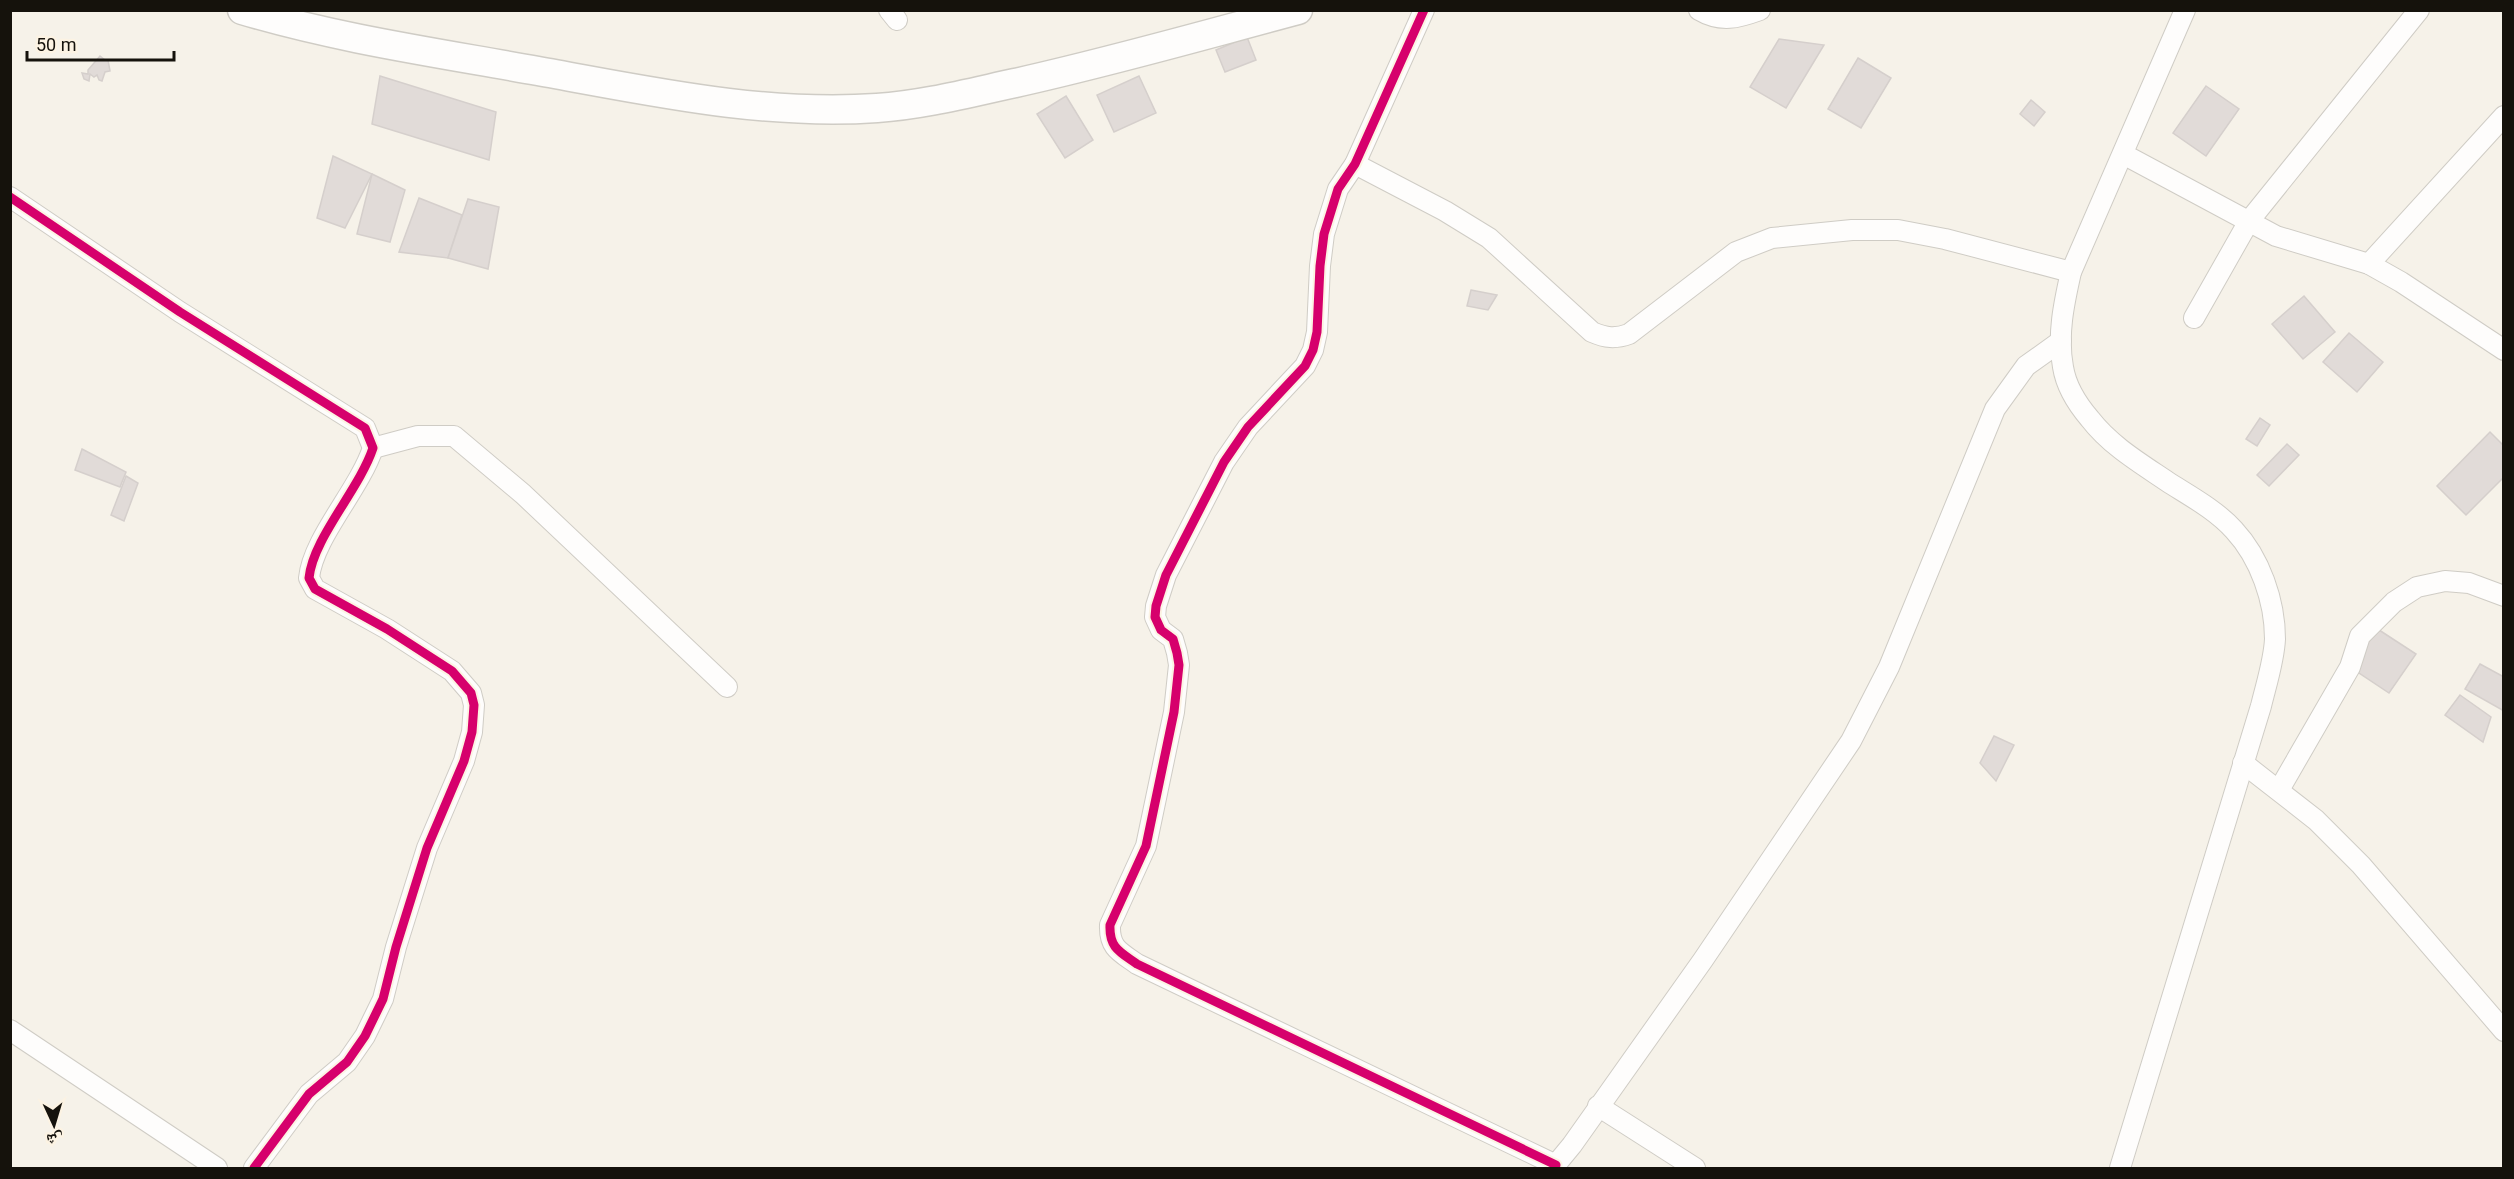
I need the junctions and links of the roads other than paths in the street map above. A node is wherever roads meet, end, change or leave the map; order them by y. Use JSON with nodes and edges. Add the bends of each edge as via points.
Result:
{"nodes":[{"id":1,"x":242,"y":10,"type":"edge"},
{"id":2,"x":1298,"y":10,"type":"edge"},
{"id":3,"x":1424,"y":10,"type":"edge"},
{"id":4,"x":1699,"y":10,"type":"edge"},
{"id":5,"x":1760,"y":10,"type":"edge"},
{"id":6,"x":2185,"y":10,"type":"edge"},
{"id":7,"x":2419,"y":10,"type":"edge"},
{"id":8,"x":2504,"y":116,"type":"edge"},
{"id":9,"x":2123,"y":154,"type":"junction"},
{"id":10,"x":1355,"y":164,"type":"junction"},
{"id":11,"x":10,"y":197,"type":"edge"},
{"id":12,"x":2249,"y":221,"type":"junction"},
{"id":13,"x":2369,"y":264,"type":"junction"},
{"id":14,"x":2071,"y":272,"type":"junction"},
{"id":15,"x":2194,"y":318,"type":"dead end"},
{"id":16,"x":2061,"y":341,"type":"junction"},
{"id":17,"x":2504,"y":350,"type":"edge"},
{"id":18,"x":374,"y":448,"type":"junction"},
{"id":19,"x":2504,"y":596,"type":"edge"},
{"id":20,"x":727,"y":687,"type":"dead end"},
{"id":21,"x":2243,"y":763,"type":"junction"},
{"id":22,"x":2279,"y":790,"type":"junction"},
{"id":23,"x":10,"y":1030,"type":"edge"},
{"id":24,"x":2504,"y":1031,"type":"edge"},
{"id":25,"x":1598,"y":1106,"type":"junction"},
{"id":26,"x":1554,"y":1167,"type":"edge"},
{"id":27,"x":217,"y":1168,"type":"edge"},
{"id":28,"x":254,"y":1168,"type":"edge"},
{"id":29,"x":1695,"y":1168,"type":"edge"},
{"id":30,"x":2120,"y":1168,"type":"edge"}],
"edges":[{"from":1,"to":2,"type":"main road","via":[[336,34],[682,97],[754,106],[877,108],[1041,77]]},
{"from":3,"to":10,"type":"street"},
{"from":4,"to":5,"type":"street","via":[[1709,16],[1736,19]]},
{"from":6,"to":9,"type":"street"},
{"from":7,"to":12,"type":"street"},
{"from":8,"to":13,"type":"street"},
{"from":9,"to":12,"type":"street"},
{"from":9,"to":14,"type":"street"},
{"from":10,"to":14,"type":"street","via":[[1489,238],[1592,332],[1605,338],[1629,334],[1736,252],[1772,238],[1899,230]]},
{"from":10,"to":26,"type":"street","via":[[1338,189],[1324,234],[1317,332],[1305,366],[1248,427],[1224,462],[1166,575],[1155,617],[1161,630],[1173,639],[1177,653],[1174,712],[1146,846],[1110,925],[1110,938],[1118,951],[1137,964]]},
{"from":11,"to":18,"type":"street","via":[[180,312],[365,428]]},
{"from":12,"to":13,"type":"street","via":[[2276,236]]},
{"from":12,"to":15,"type":"street"},
{"from":13,"to":17,"type":"street"},
{"from":14,"to":16,"type":"street"},
{"from":16,"to":21,"type":"street","via":[[2070,390],[2103,436],[2233,529],[2252,553],[2264,580],[2275,640]]},
{"from":16,"to":25,"type":"street","via":[[2026,366],[1995,409],[1893,657],[1851,741],[1703,960]]},
{"from":18,"to":20,"type":"street","via":[[418,436],[454,436],[523,494]]},
{"from":18,"to":28,"type":"street","via":[[315,554],[309,578],[315,589],[452,671],[471,693],[472,732],[464,761],[427,848],[383,999],[347,1062],[309,1094]]},
{"from":19,"to":22,"type":"street","via":[[2469,583],[2445,581],[2417,587],[2394,602],[2360,636],[2350,667]]},
{"from":21,"to":22,"type":"street"},
{"from":21,"to":30,"type":"street"},
{"from":22,"to":24,"type":"street","via":[[2361,865]]},
{"from":23,"to":27,"type":"street"},
{"from":25,"to":26,"type":"street"},
{"from":25,"to":29,"type":"street"}]}
